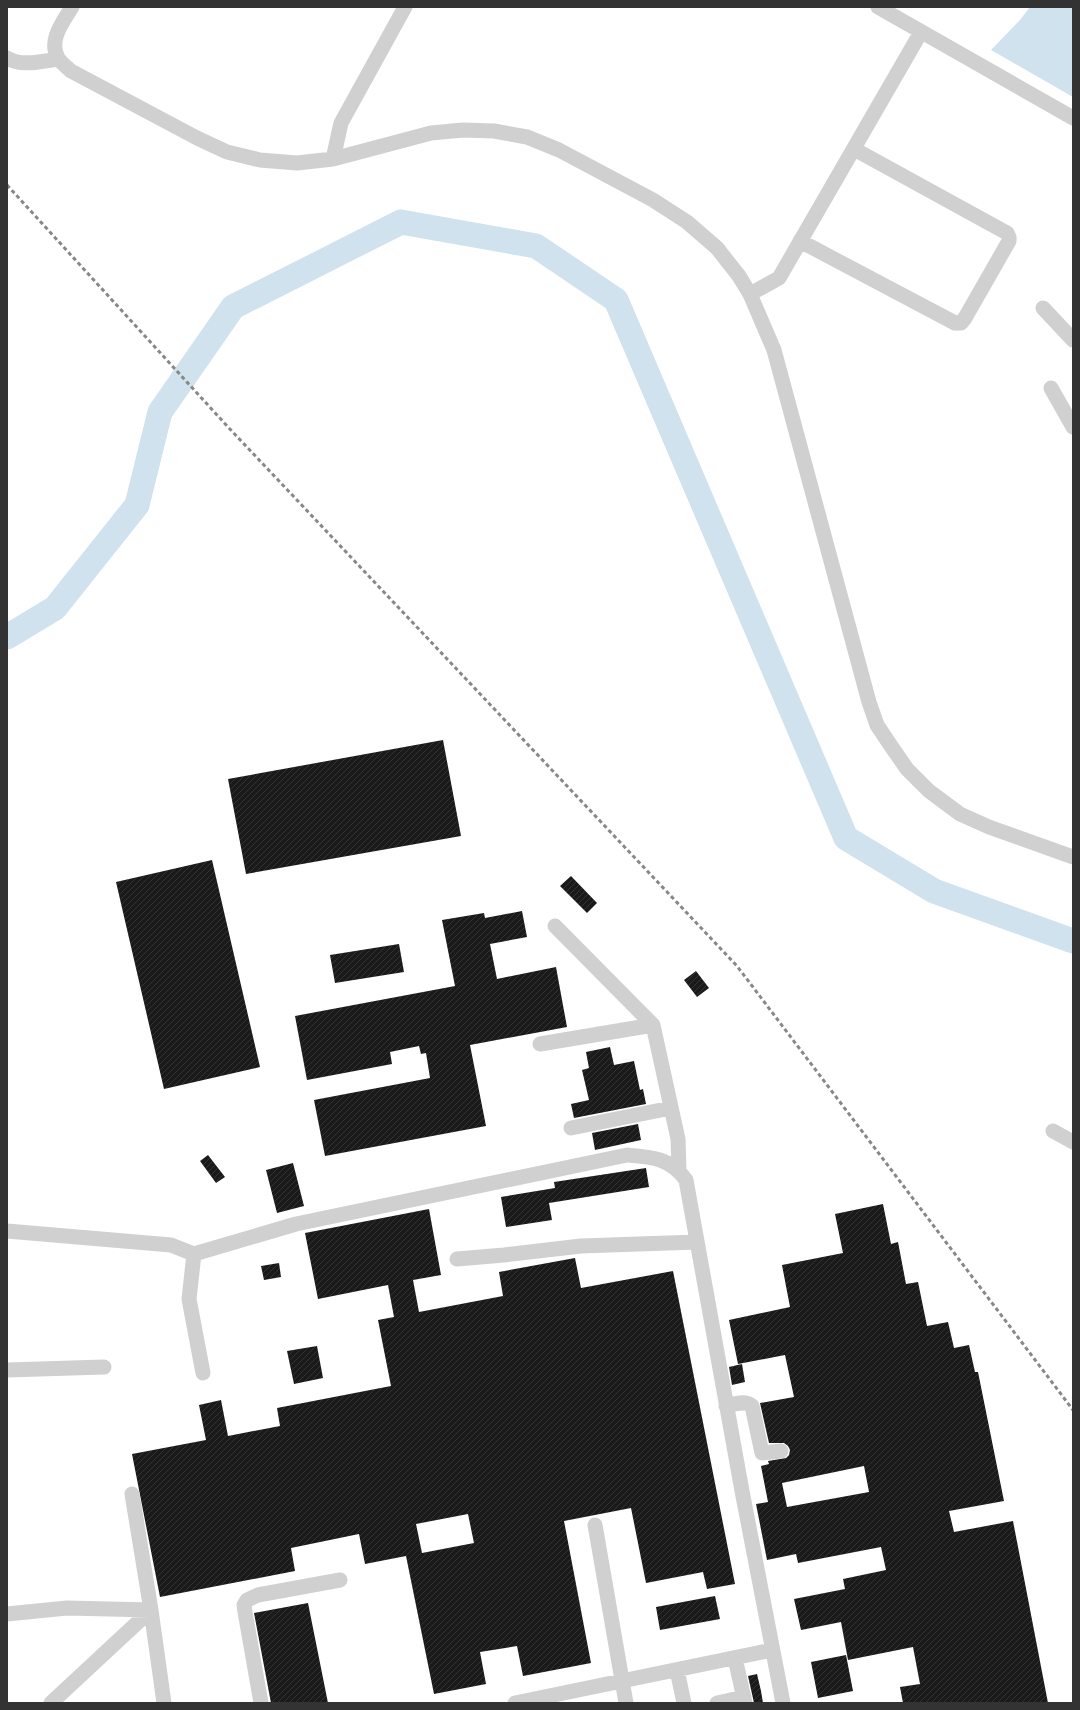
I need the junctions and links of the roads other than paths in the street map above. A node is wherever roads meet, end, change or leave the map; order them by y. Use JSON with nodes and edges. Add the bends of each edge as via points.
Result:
{"nodes":[{"id":1,"x":72,"y":7,"type":"edge"},
{"id":2,"x":405,"y":7,"type":"edge"},
{"id":3,"x":878,"y":7,"type":"edge"},
{"id":4,"x":921,"y":32,"type":"junction"},
{"id":5,"x":7,"y":58,"type":"edge"},
{"id":6,"x":58,"y":59,"type":"junction"},
{"id":7,"x":1073,"y":118,"type":"edge"},
{"id":8,"x":854,"y":149,"type":"junction"},
{"id":9,"x":333,"y":159,"type":"junction"},
{"id":10,"x":800,"y":241,"type":"junction"},
{"id":11,"x":750,"y":294,"type":"junction"},
{"id":12,"x":1043,"y":308,"type":"dead end"},
{"id":13,"x":1073,"y":340,"type":"edge"},
{"id":14,"x":1051,"y":388,"type":"dead end"},
{"id":15,"x":1073,"y":426,"type":"edge"},
{"id":16,"x":1073,"y":856,"type":"edge"},
{"id":17,"x":555,"y":926,"type":"dead end"},
{"id":18,"x":653,"y":1025,"type":"junction"},
{"id":19,"x":540,"y":1044,"type":"dead end"},
{"id":20,"x":671,"y":1108,"type":"junction"},
{"id":21,"x":570,"y":1128,"type":"dead end"},
{"id":22,"x":1053,"y":1131,"type":"dead end"},
{"id":23,"x":1073,"y":1142,"type":"edge"},
{"id":24,"x":679,"y":1170,"type":"junction"},
{"id":25,"x":7,"y":1231,"type":"edge"},
{"id":26,"x":697,"y":1242,"type":"junction"},
{"id":27,"x":194,"y":1254,"type":"junction"},
{"id":28,"x":457,"y":1259,"type":"dead end"},
{"id":29,"x":104,"y":1367,"type":"dead end"},
{"id":30,"x":7,"y":1370,"type":"edge"},
{"id":31,"x":203,"y":1373,"type":"dead end"},
{"id":32,"x":726,"y":1406,"type":"junction"},
{"id":33,"x":781,"y":1451,"type":"dead end"},
{"id":34,"x":132,"y":1494,"type":"dead end"},
{"id":35,"x":595,"y":1525,"type":"dead end"},
{"id":36,"x":340,"y":1580,"type":"dead end"},
{"id":37,"x":151,"y":1610,"type":"junction"},
{"id":38,"x":7,"y":1614,"type":"edge"},
{"id":39,"x":772,"y":1650,"type":"junction"},
{"id":40,"x":734,"y":1658,"type":"junction"},
{"id":41,"x":677,"y":1670,"type":"junction"},
{"id":42,"x":622,"y":1682,"type":"junction"},
{"id":43,"x":744,"y":1700,"type":"edge"},
{"id":44,"x":534,"y":1701,"type":"edge"},
{"id":45,"x":51,"y":1703,"type":"edge"},
{"id":46,"x":164,"y":1703,"type":"edge"},
{"id":47,"x":261,"y":1703,"type":"edge"},
{"id":48,"x":515,"y":1703,"type":"edge"},
{"id":49,"x":626,"y":1703,"type":"edge"},
{"id":50,"x":684,"y":1703,"type":"edge"},
{"id":51,"x":717,"y":1703,"type":"edge"},
{"id":52,"x":782,"y":1703,"type":"edge"}],
"edges":[{"from":1,"to":6,"type":"street","via":[[57,34],[54,48]]},
{"from":2,"to":9,"type":"street","via":[[341,123]]},
{"from":3,"to":4,"type":"street"},
{"from":4,"to":7,"type":"street"},
{"from":4,"to":8,"type":"street"},
{"from":5,"to":6,"type":"street","via":[[21,63]]},
{"from":6,"to":9,"type":"street","via":[[71,71],[227,152],[260,160],[297,163]]},
{"from":8,"to":10,"type":"street"},
{"from":8,"to":10,"type":"street","via":[[1007,233],[1010,237],[965,318],[961,323],[955,323]]},
{"from":9,"to":11,"type":"street","via":[[431,133],[462,130],[494,131],[527,137],[566,154],[652,200],[687,222],[717,248]]},
{"from":10,"to":11,"type":"street","via":[[779,278]]},
{"from":11,"to":16,"type":"street","via":[[774,350],[877,725],[907,769],[929,791],[960,814],[989,827]]},
{"from":12,"to":13,"type":"street"},
{"from":14,"to":15,"type":"street"},
{"from":17,"to":18,"type":"street"},
{"from":18,"to":19,"type":"street"},
{"from":18,"to":20,"type":"street"},
{"from":20,"to":21,"type":"street"},
{"from":20,"to":24,"type":"street","via":[[678,1139]]},
{"from":22,"to":23,"type":"street"},
{"from":24,"to":26,"type":"street","via":[[686,1180]]},
{"from":24,"to":27,"type":"street","via":[[658,1158],[627,1155],[296,1224]]},
{"from":25,"to":27,"type":"street","via":[[171,1245]]},
{"from":26,"to":28,"type":"street","via":[[581,1246]]},
{"from":26,"to":32,"type":"street"},
{"from":27,"to":31,"type":"street","via":[[189,1299]]},
{"from":29,"to":30,"type":"street"},
{"from":32,"to":33,"type":"street","via":[[741,1402],[749,1403],[752,1406],[762,1453]]},
{"from":32,"to":39,"type":"street"},
{"from":34,"to":37,"type":"street"},
{"from":35,"to":42,"type":"street"},
{"from":36,"to":47,"type":"street","via":[[258,1595],[247,1600],[244,1605]]},
{"from":37,"to":38,"type":"street","via":[[67,1608]]},
{"from":37,"to":45,"type":"street"},
{"from":37,"to":46,"type":"street"},
{"from":39,"to":40,"type":"street"},
{"from":39,"to":52,"type":"street"},
{"from":40,"to":41,"type":"street"},
{"from":40,"to":43,"type":"street"},
{"from":41,"to":42,"type":"street"},
{"from":41,"to":50,"type":"street"},
{"from":42,"to":44,"type":"street"},
{"from":42,"to":49,"type":"street"},
{"from":43,"to":51,"type":"street"},
{"from":44,"to":48,"type":"street"}]}
